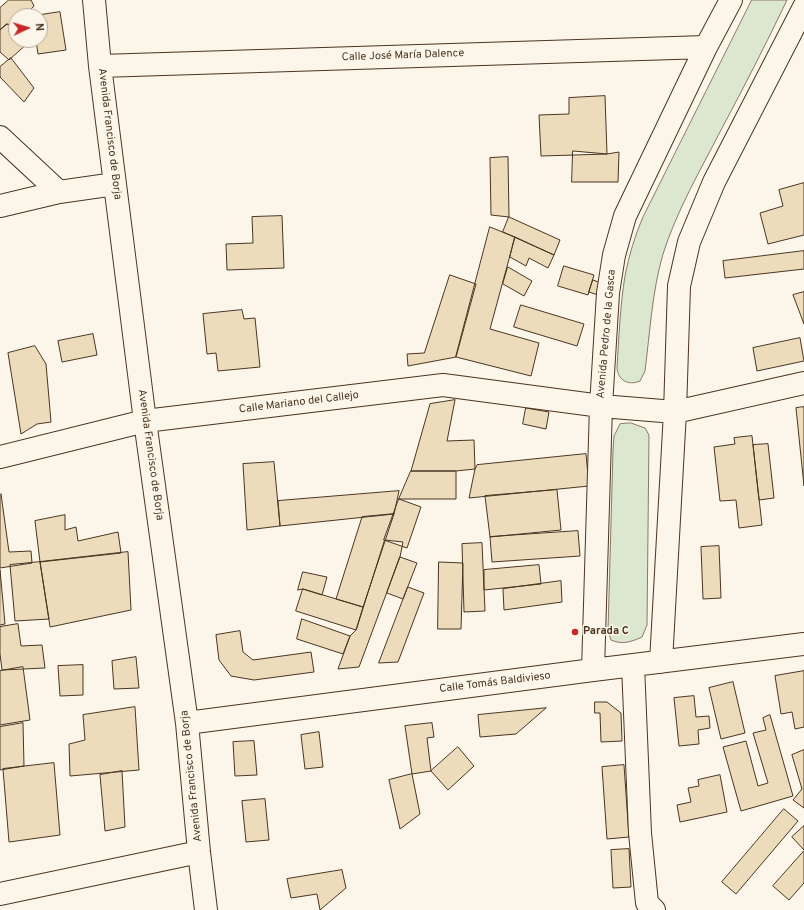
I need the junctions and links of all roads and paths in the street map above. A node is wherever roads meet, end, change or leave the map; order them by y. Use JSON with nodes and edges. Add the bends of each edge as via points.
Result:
{"nodes":[{"id":1,"x":94,"y":0,"type":"edge"},
{"id":2,"x":731,"y":0,"type":"edge"},
{"id":3,"x":804,"y":7,"type":"edge"},
{"id":4,"x":706,"y":47,"type":"junction"},
{"id":5,"x":100,"y":66,"type":"junction"},
{"id":6,"x":0,"y":137,"type":"edge"},
{"id":7,"x":115,"y":184,"type":"junction"},
{"id":8,"x":59,"y":192,"type":"junction"},
{"id":9,"x":0,"y":206,"type":"edge"},
{"id":10,"x":804,"y":383,"type":"edge"},
{"id":11,"x":601,"y":406,"type":"junction"},
{"id":12,"x":675,"y":412,"type":"junction"},
{"id":13,"x":145,"y":421,"type":"junction"},
{"id":14,"x":0,"y":457,"type":"edge"},
{"id":15,"x":804,"y":644,"type":"edge"},
{"id":16,"x":660,"y":662,"type":"junction"},
{"id":17,"x":633,"y":665,"type":"junction"},
{"id":18,"x":593,"y":670,"type":"junction"},
{"id":19,"x":187,"y":723,"type":"junction"},
{"id":20,"x":199,"y":852,"type":"junction"},
{"id":21,"x":0,"y":894,"type":"edge"},
{"id":22,"x":648,"y":908,"type":"edge"},
{"id":23,"x":206,"y":910,"type":"edge"}],
"edges":[{"from":1,"to":5,"type":"street","name":"Avenida Francisco de Borja"},
{"from":2,"to":4,"type":"street","name":"Avenida Pedro de la Gasca"},
{"from":3,"to":12,"type":"street","via":[[714,182],[689,242],[679,286]]},
{"from":4,"to":5,"type":"street","name":"Calle José María Dalence"},
{"from":4,"to":11,"type":"street","name":"Avenida Pedro de la Gasca","via":[[626,216],[614,255],[608,294]]},
{"from":5,"to":7,"type":"street","name":"Avenida Francisco de Borja"},
{"from":6,"to":8,"type":"street"},
{"from":7,"to":8,"type":"street"},
{"from":7,"to":13,"type":"street","name":"Avenida Francisco de Borja"},
{"from":8,"to":9,"type":"street"},
{"from":10,"to":12,"type":"street","name":"Calle Mariano del Callejo"},
{"from":11,"to":12,"type":"street","name":"Calle Mariano del Callejo"},
{"from":11,"to":13,"type":"street","name":"Calle Mariano del Callejo","via":[[443,385]]},
{"from":11,"to":18,"type":"street","name":"Avenida Pedro de la Gasca"},
{"from":12,"to":16,"type":"street"},
{"from":13,"to":14,"type":"street","name":"Calle Mariano del Callejo"},
{"from":13,"to":19,"type":"street","name":"Avenida Francisco de Borja"},
{"from":15,"to":16,"type":"street","name":"Calle Tomás Baldivieso"},
{"from":16,"to":17,"type":"street","name":"Calle Tomás Baldivieso"},
{"from":17,"to":18,"type":"street","name":"Calle Tomás Baldivieso"},
{"from":17,"to":22,"type":"street","via":[[640,833]]},
{"from":18,"to":19,"type":"street","name":"Calle Tomás Baldivieso"},
{"from":19,"to":20,"type":"street","name":"Avenida Francisco de Borja"},
{"from":20,"to":21,"type":"street"},
{"from":20,"to":23,"type":"street","name":"Avenida Francisco de Borja"}]}
